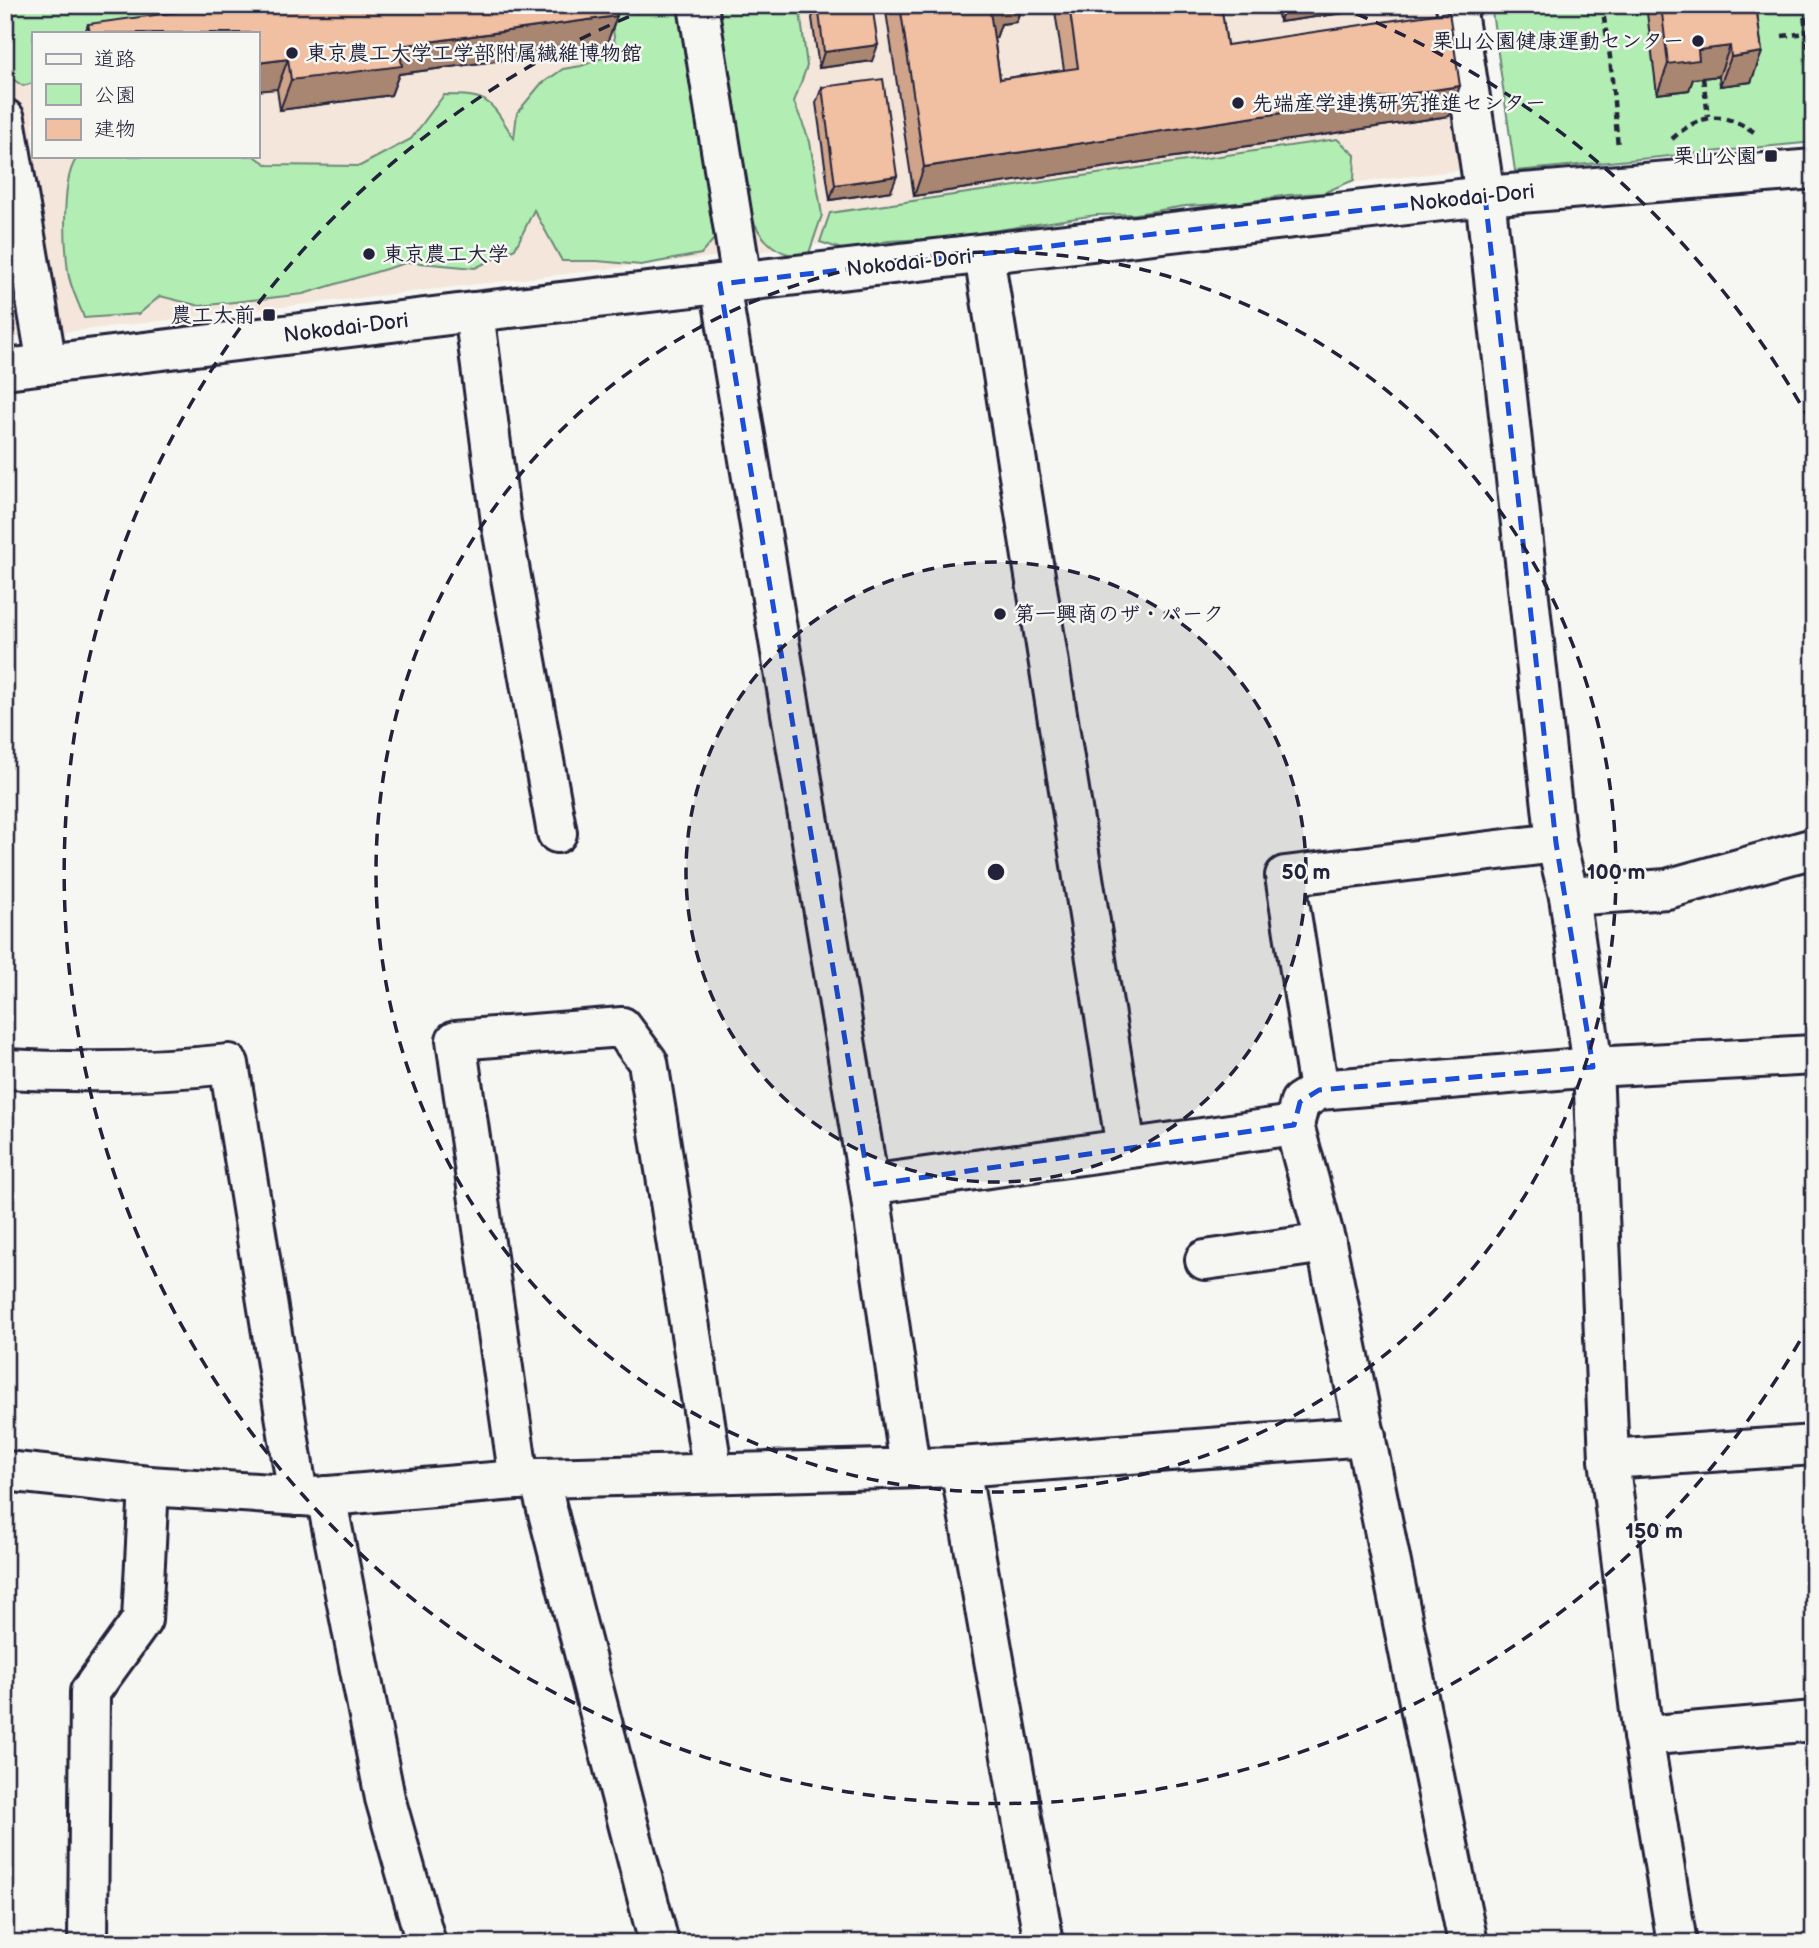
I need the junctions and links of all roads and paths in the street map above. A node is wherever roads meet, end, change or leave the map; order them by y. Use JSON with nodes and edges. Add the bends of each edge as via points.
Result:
{"nodes":[{"id":1,"x":698,"y":5,"type":"edge"},
{"id":2,"x":1456,"y":5,"type":"edge"},
{"id":3,"x":1602,"y":5,"type":"edge"},
{"id":4,"x":1803,"y":5,"type":"edge"},
{"id":5,"x":1807,"y":33,"type":"junction"},
{"id":6,"x":1782,"y":36,"type":"dead end"},
{"id":7,"x":1703,"y":78,"type":"edge"},
{"id":8,"x":1814,"y":98,"type":"edge"},
{"id":9,"x":1708,"y":116,"type":"dead end"},
{"id":10,"x":6,"y":134,"type":"edge"},
{"id":11,"x":1618,"y":147,"type":"dead end"},
{"id":12,"x":1814,"y":169,"type":"edge"},
{"id":13,"x":1485,"y":196,"type":"junction"},
{"id":14,"x":984,"y":255,"type":"junction"},
{"id":15,"x":731,"y":283,"type":"junction"},
{"id":16,"x":474,"y":312,"type":"junction"},
{"id":17,"x":47,"y":364,"type":"junction"},
{"id":18,"x":5,"y":369,"type":"edge"},
{"id":19,"x":558,"y":833,"type":"dead end"},
{"id":20,"x":1556,"y":842,"type":"junction"},
{"id":21,"x":1814,"y":848,"type":"edge"},
{"id":22,"x":1569,"y":896,"type":"junction"},
{"id":23,"x":1814,"y":1055,"type":"edge"},
{"id":24,"x":1593,"y":1067,"type":"junction"},
{"id":25,"x":5,"y":1069,"type":"edge"},
{"id":26,"x":1320,"y":1090,"type":"junction"},
{"id":27,"x":1294,"y":1125,"type":"junction"},
{"id":28,"x":1126,"y":1148,"type":"junction"},
{"id":29,"x":869,"y":1185,"type":"junction"},
{"id":30,"x":1326,"y":1243,"type":"junction"},
{"id":31,"x":1205,"y":1259,"type":"dead end"},
{"id":32,"x":1366,"y":1436,"type":"junction"},
{"id":33,"x":1814,"y":1445,"type":"edge"},
{"id":34,"x":1609,"y":1459,"type":"junction"},
{"id":35,"x":910,"y":1466,"type":"junction"},
{"id":36,"x":960,"y":1466,"type":"junction"},
{"id":37,"x":5,"y":1471,"type":"edge"},
{"id":38,"x":713,"y":1473,"type":"junction"},
{"id":39,"x":529,"y":1479,"type":"junction"},
{"id":40,"x":149,"y":1486,"type":"junction"},
{"id":41,"x":312,"y":1496,"type":"junction"},
{"id":42,"x":1814,"y":1721,"type":"edge"},
{"id":43,"x":1643,"y":1736,"type":"junction"},
{"id":44,"x":88,"y":1943,"type":"edge"},
{"id":45,"x":426,"y":1943,"type":"edge"},
{"id":46,"x":659,"y":1943,"type":"edge"},
{"id":47,"x":1044,"y":1943,"type":"edge"},
{"id":48,"x":1468,"y":1943,"type":"edge"},
{"id":49,"x":1677,"y":1943,"type":"edge"}],
"edges":[{"from":1,"to":15,"type":"street"},
{"from":2,"to":13,"type":"street"},
{"from":3,"to":11,"type":"path"},
{"from":4,"to":5,"type":"path"},
{"from":5,"to":6,"type":"path"},
{"from":5,"to":8,"type":"path"},
{"from":7,"to":9,"type":"path"},
{"from":10,"to":17,"type":"street"},
{"from":12,"to":13,"type":"street","name":"Nokodai-Dori"},
{"from":13,"to":14,"type":"street","name":"Nokodai-Dori"},
{"from":13,"to":20,"type":"street"},
{"from":14,"to":15,"type":"street","name":"Nokodai-Dori"},
{"from":14,"to":28,"type":"street"},
{"from":15,"to":16,"type":"street","name":"Nokodai-Dori"},
{"from":15,"to":29,"type":"street"},
{"from":16,"to":17,"type":"street","name":"Nokodai-Dori"},
{"from":16,"to":19,"type":"street","via":[[501,522]]},
{"from":17,"to":18,"type":"street","name":"Nokodai-Dori"},
{"from":20,"to":22,"type":"street"},
{"from":20,"to":26,"type":"street","via":[[1285,876]]},
{"from":21,"to":22,"type":"street","via":[[1667,889]]},
{"from":22,"to":24,"type":"street"},
{"from":23,"to":24,"type":"street"},
{"from":24,"to":26,"type":"street"},
{"from":24,"to":34,"type":"street"},
{"from":25,"to":41,"type":"street","via":[[161,1071],[229,1065]]},
{"from":26,"to":27,"type":"street","via":[[1300,1102]]},
{"from":27,"to":28,"type":"street"},
{"from":27,"to":30,"type":"street"},
{"from":28,"to":29,"type":"street"},
{"from":29,"to":35,"type":"street"},
{"from":30,"to":31,"type":"street"},
{"from":30,"to":32,"type":"street"},
{"from":32,"to":36,"type":"street"},
{"from":32,"to":48,"type":"street"},
{"from":33,"to":34,"type":"street"},
{"from":34,"to":43,"type":"street"},
{"from":35,"to":36,"type":"street"},
{"from":35,"to":38,"type":"street"},
{"from":36,"to":47,"type":"street"},
{"from":37,"to":40,"type":"street"},
{"from":38,"to":39,"type":"street"},
{"from":38,"to":39,"type":"street","via":[[648,1062],[622,1027],[456,1040]]},
{"from":39,"to":41,"type":"street"},
{"from":39,"to":46,"type":"street"},
{"from":40,"to":41,"type":"street"},
{"from":40,"to":44,"type":"street","via":[[142,1620],[90,1692]]},
{"from":41,"to":45,"type":"street","via":[[385,1798]]},
{"from":42,"to":43,"type":"street"},
{"from":43,"to":49,"type":"street"}]}
